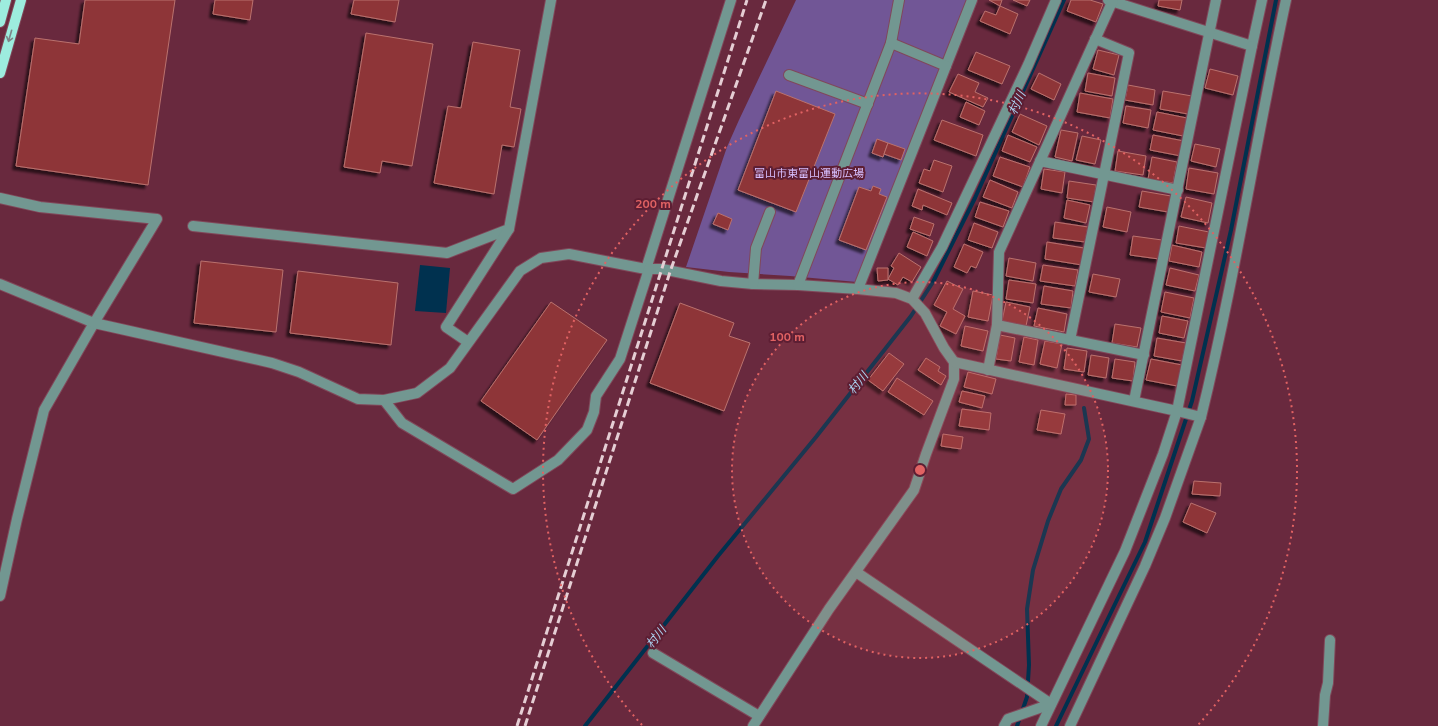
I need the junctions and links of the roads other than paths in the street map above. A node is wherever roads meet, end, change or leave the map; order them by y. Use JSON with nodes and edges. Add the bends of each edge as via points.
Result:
{"nodes":[{"id":1,"x":6,"y":0,"type":"edge"},
{"id":2,"x":21,"y":0,"type":"edge"},
{"id":3,"x":551,"y":0,"type":"edge"},
{"id":4,"x":731,"y":0,"type":"edge"},
{"id":5,"x":899,"y":0,"type":"edge"},
{"id":6,"x":972,"y":0,"type":"edge"},
{"id":7,"x":1056,"y":0,"type":"edge"},
{"id":8,"x":1111,"y":0,"type":"edge"},
{"id":9,"x":1216,"y":0,"type":"edge"},
{"id":10,"x":1262,"y":0,"type":"edge"},
{"id":11,"x":1286,"y":0,"type":"edge"},
{"id":12,"x":0,"y":19,"type":"edge"},
{"id":13,"x":15,"y":21,"type":"junction"},
{"id":14,"x":1210,"y":33,"type":"junction"},
{"id":15,"x":1095,"y":39,"type":"junction"},
{"id":16,"x":891,"y":43,"type":"junction"},
{"id":17,"x":1252,"y":46,"type":"junction"},
{"id":18,"x":946,"y":66,"type":"junction"},
{"id":19,"x":0,"y":73,"type":"edge"},
{"id":20,"x":789,"y":75,"type":"dead end"},
{"id":21,"x":868,"y":104,"type":"junction"},
{"id":22,"x":1040,"y":161,"type":"junction"},
{"id":23,"x":1104,"y":175,"type":"junction"},
{"id":24,"x":1178,"y":190,"type":"junction"},
{"id":25,"x":0,"y":198,"type":"edge"},
{"id":26,"x":770,"y":212,"type":"dead end"},
{"id":27,"x":193,"y":226,"type":"dead end"},
{"id":28,"x":509,"y":229,"type":"junction"},
{"id":29,"x":647,"y":269,"type":"junction"},
{"id":30,"x":0,"y":284,"type":"edge"},
{"id":31,"x":753,"y":284,"type":"junction"},
{"id":32,"x":798,"y":285,"type":"junction"},
{"id":33,"x":858,"y":289,"type":"junction"},
{"id":34,"x":912,"y":300,"type":"junction"},
{"id":35,"x":94,"y":323,"type":"junction"},
{"id":36,"x":997,"y":325,"type":"junction"},
{"id":37,"x":1070,"y":340,"type":"junction"},
{"id":38,"x":468,"y":342,"type":"junction"},
{"id":39,"x":1144,"y":355,"type":"junction"},
{"id":40,"x":954,"y":362,"type":"junction"},
{"id":41,"x":988,"y":370,"type":"junction"},
{"id":42,"x":384,"y":400,"type":"junction"},
{"id":43,"x":1134,"y":401,"type":"junction"},
{"id":44,"x":1177,"y":411,"type":"junction"},
{"id":45,"x":1201,"y":416,"type":"junction"},
{"id":46,"x":856,"y":572,"type":"junction"},
{"id":47,"x":0,"y":596,"type":"edge"},
{"id":48,"x":1330,"y":640,"type":"dead end"},
{"id":49,"x":653,"y":653,"type":"dead end"},
{"id":50,"x":1051,"y":704,"type":"junction"},
{"id":51,"x":759,"y":716,"type":"junction"},
{"id":52,"x":753,"y":726,"type":"edge"},
{"id":53,"x":1004,"y":726,"type":"edge"},
{"id":54,"x":1041,"y":726,"type":"edge"},
{"id":55,"x":1070,"y":726,"type":"edge"},
{"id":56,"x":1323,"y":726,"type":"edge"}],
"edges":[{"from":1,"to":12,"type":"main road"},
{"from":2,"to":13,"type":"main road"},
{"from":3,"to":28,"type":"street"},
{"from":4,"to":29,"type":"street"},
{"from":5,"to":16,"type":"street"},
{"from":6,"to":18,"type":"street"},
{"from":7,"to":34,"type":"street","via":[[942,247]]},
{"from":8,"to":14,"type":"street"},
{"from":8,"to":15,"type":"street"},
{"from":9,"to":14,"type":"street"},
{"from":10,"to":17,"type":"street"},
{"from":11,"to":45,"type":"street","via":[[1234,271]]},
{"from":12,"to":13,"type":"street"},
{"from":13,"to":19,"type":"main road","one_way":true},
{"from":14,"to":17,"type":"street"},
{"from":14,"to":24,"type":"street"},
{"from":15,"to":22,"type":"street"},
{"from":15,"to":23,"type":"street","via":[[1129,53]]},
{"from":16,"to":18,"type":"street"},
{"from":16,"to":21,"type":"street"},
{"from":17,"to":44,"type":"street"},
{"from":18,"to":33,"type":"street"},
{"from":20,"to":21,"type":"street"},
{"from":21,"to":32,"type":"street"},
{"from":22,"to":23,"type":"street"},
{"from":22,"to":36,"type":"street","via":[[999,252]]},
{"from":23,"to":24,"type":"street"},
{"from":23,"to":37,"type":"street"},
{"from":24,"to":39,"type":"street"},
{"from":25,"to":35,"type":"street","via":[[40,207],[157,219]]},
{"from":26,"to":31,"type":"street","via":[[756,248]]},
{"from":27,"to":28,"type":"street","via":[[447,253]]},
{"from":28,"to":38,"type":"street","via":[[446,327]]},
{"from":29,"to":31,"type":"street","via":[[662,269],[721,281]]},
{"from":29,"to":38,"type":"street","via":[[569,254],[542,258],[520,271]]},
{"from":29,"to":42,"type":"street","via":[[620,359],[596,396],[594,412],[587,430],[558,460],[512,489],[402,423]]},
{"from":30,"to":35,"type":"street"},
{"from":31,"to":32,"type":"street"},
{"from":32,"to":33,"type":"street"},
{"from":33,"to":34,"type":"street","via":[[896,293]]},
{"from":34,"to":40,"type":"street","via":[[924,312]]},
{"from":35,"to":42,"type":"street","via":[[272,363],[299,372],[358,399]]},
{"from":35,"to":47,"type":"street","via":[[44,410]]},
{"from":36,"to":37,"type":"street"},
{"from":36,"to":41,"type":"street"},
{"from":37,"to":39,"type":"street"},
{"from":38,"to":42,"type":"street","via":[[450,368],[417,393]]},
{"from":39,"to":43,"type":"street"},
{"from":40,"to":41,"type":"street"},
{"from":40,"to":46,"type":"street","via":[[954,379],[914,490]]},
{"from":41,"to":43,"type":"street"},
{"from":43,"to":44,"type":"street"},
{"from":44,"to":45,"type":"street"},
{"from":44,"to":50,"type":"street","via":[[1125,551]]},
{"from":45,"to":55,"type":"street","via":[[1145,566]]},
{"from":46,"to":50,"type":"street"},
{"from":46,"to":51,"type":"street"},
{"from":48,"to":56,"type":"street"},
{"from":49,"to":51,"type":"street"},
{"from":50,"to":53,"type":"street","via":[[1008,718]]},
{"from":50,"to":54,"type":"street"},
{"from":51,"to":52,"type":"street"}]}
